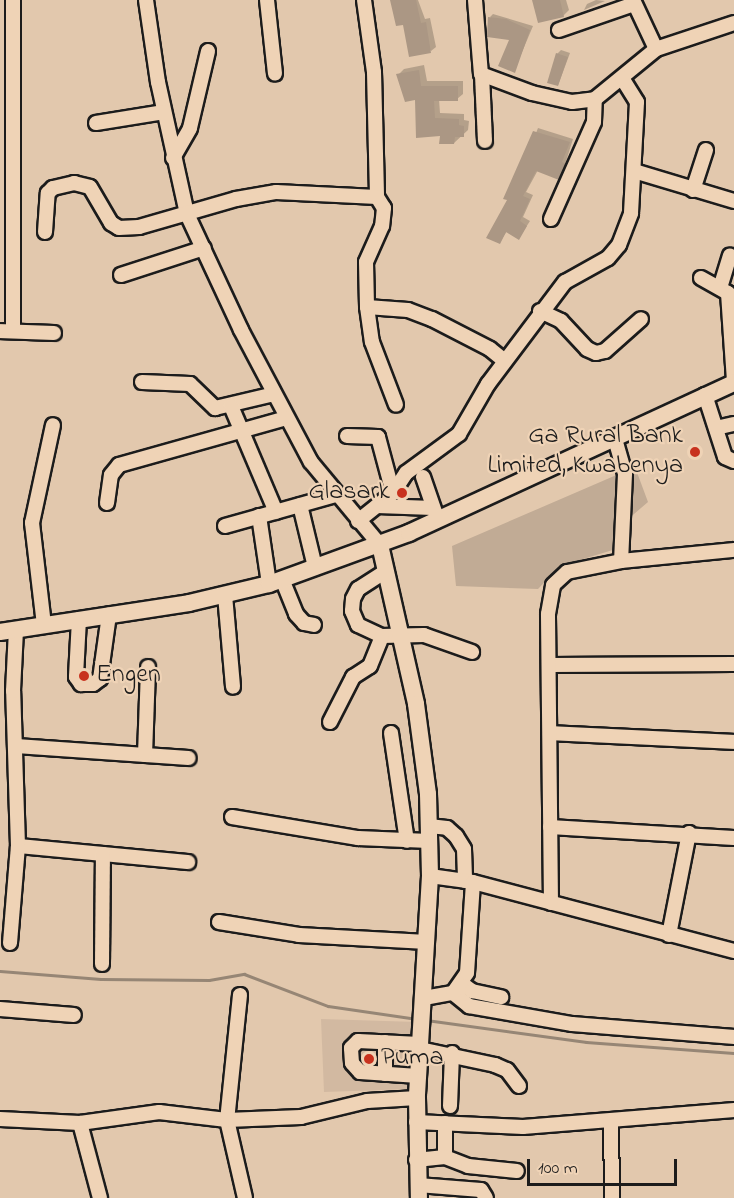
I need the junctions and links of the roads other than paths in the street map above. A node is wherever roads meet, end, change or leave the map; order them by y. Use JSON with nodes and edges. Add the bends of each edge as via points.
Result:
{"nodes":[{"id":1,"x":13,"y":0,"type":"edge"},
{"id":2,"x":146,"y":0,"type":"edge"},
{"id":3,"x":267,"y":0,"type":"edge"},
{"id":4,"x":364,"y":0,"type":"edge"},
{"id":5,"x":475,"y":0,"type":"edge"},
{"id":6,"x":633,"y":2,"type":"edge"},
{"id":7,"x":734,"y":23,"type":"edge"},
{"id":8,"x":559,"y":30,"type":"dead end"},
{"id":9,"x":656,"y":49,"type":"junction"},
{"id":10,"x":208,"y":51,"type":"dead end"},
{"id":11,"x":275,"y":74,"type":"dead end"},
{"id":12,"x":482,"y":75,"type":"junction"},
{"id":13,"x":622,"y":78,"type":"junction"},
{"id":14,"x":595,"y":99,"type":"junction"},
{"id":15,"x":164,"y":112,"type":"junction"},
{"id":16,"x":96,"y":123,"type":"dead end"},
{"id":17,"x":485,"y":141,"type":"dead end"},
{"id":18,"x":706,"y":150,"type":"dead end"},
{"id":19,"x":173,"y":158,"type":"junction"},
{"id":20,"x":634,"y":171,"type":"junction"},
{"id":21,"x":693,"y":190,"type":"junction"},
{"id":22,"x":377,"y":197,"type":"junction"},
{"id":23,"x":734,"y":201,"type":"edge"},
{"id":24,"x":187,"y":214,"type":"junction"},
{"id":25,"x":551,"y":219,"type":"dead end"},
{"id":26,"x":45,"y":232,"type":"dead end"},
{"id":27,"x":204,"y":248,"type":"junction"},
{"id":28,"x":730,"y":255,"type":"dead end"},
{"id":29,"x":121,"y":275,"type":"dead end"},
{"id":30,"x":700,"y":278,"type":"dead end"},
{"id":31,"x":720,"y":288,"type":"junction"},
{"id":32,"x":367,"y":307,"type":"junction"},
{"id":33,"x":540,"y":311,"type":"junction"},
{"id":34,"x":642,"y":319,"type":"dead end"},
{"id":35,"x":7,"y":331,"type":"edge"},
{"id":36,"x":54,"y":333,"type":"dead end"},
{"id":37,"x":505,"y":362,"type":"junction"},
{"id":38,"x":142,"y":382,"type":"dead end"},
{"id":39,"x":734,"y":383,"type":"edge"},
{"id":40,"x":274,"y":394,"type":"junction"},
{"id":41,"x":705,"y":395,"type":"junction"},
{"id":42,"x":396,"y":405,"type":"dead end"},
{"id":43,"x":231,"y":406,"type":"junction"},
{"id":44,"x":286,"y":418,"type":"junction"},
{"id":45,"x":734,"y":424,"type":"edge"},
{"id":46,"x":53,"y":426,"type":"dead end"},
{"id":47,"x":716,"y":428,"type":"junction"},
{"id":48,"x":241,"y":431,"type":"junction"},
{"id":49,"x":347,"y":436,"type":"dead end"},
{"id":50,"x":615,"y":439,"type":"junction"},
{"id":51,"x":734,"y":460,"type":"edge"},
{"id":52,"x":423,"y":477,"type":"dead end"},
{"id":53,"x":393,"y":493,"type":"junction"},
{"id":54,"x":335,"y":495,"type":"junction"},
{"id":55,"x":107,"y":503,"type":"dead end"},
{"id":56,"x":300,"y":505,"type":"junction"},
{"id":57,"x":376,"y":506,"type":"junction"},
{"id":58,"x":276,"y":512,"type":"junction"},
{"id":59,"x":435,"y":514,"type":"junction"},
{"id":60,"x":259,"y":516,"type":"junction"},
{"id":61,"x":358,"y":521,"type":"junction"},
{"id":62,"x":225,"y":526,"type":"dead end"},
{"id":63,"x":380,"y":545,"type":"junction"},
{"id":64,"x":734,"y":550,"type":"edge"},
{"id":65,"x":621,"y":561,"type":"junction"},
{"id":66,"x":315,"y":567,"type":"junction"},
{"id":67,"x":386,"y":571,"type":"junction"},
{"id":68,"x":276,"y":582,"type":"junction"},
{"id":69,"x":225,"y":595,"type":"junction"},
{"id":70,"x":110,"y":615,"type":"junction"},
{"id":71,"x":79,"y":619,"type":"junction"},
{"id":72,"x":44,"y":624,"type":"junction"},
{"id":73,"x":314,"y":625,"type":"dead end"},
{"id":74,"x":8,"y":631,"type":"edge"},
{"id":75,"x":381,"y":636,"type":"junction"},
{"id":76,"x":403,"y":638,"type":"junction"},
{"id":77,"x":104,"y":650,"type":"junction"},
{"id":78,"x":78,"y":651,"type":"junction"},
{"id":79,"x":472,"y":652,"type":"dead end"},
{"id":80,"x":734,"y":664,"type":"edge"},
{"id":81,"x":550,"y":665,"type":"junction"},
{"id":82,"x":148,"y":667,"type":"dead end"},
{"id":83,"x":233,"y":687,"type":"dead end"},
{"id":84,"x":330,"y":722,"type":"dead end"},
{"id":85,"x":392,"y":733,"type":"dead end"},
{"id":86,"x":550,"y":733,"type":"junction"},
{"id":87,"x":734,"y":742,"type":"edge"},
{"id":88,"x":16,"y":746,"type":"junction"},
{"id":89,"x":145,"y":755,"type":"junction"},
{"id":90,"x":189,"y":758,"type":"dead end"},
{"id":91,"x":232,"y":817,"type":"dead end"},
{"id":92,"x":550,"y":827,"type":"junction"},
{"id":93,"x":689,"y":833,"type":"junction"},
{"id":94,"x":429,"y":834,"type":"junction"},
{"id":95,"x":734,"y":838,"type":"edge"},
{"id":96,"x":407,"y":841,"type":"junction"},
{"id":97,"x":18,"y":846,"type":"junction"},
{"id":98,"x":103,"y":854,"type":"junction"},
{"id":99,"x":188,"y":862,"type":"dead end"},
{"id":100,"x":430,"y":876,"type":"junction"},
{"id":101,"x":469,"y":881,"type":"junction"},
{"id":102,"x":551,"y":903,"type":"junction"},
{"id":103,"x":219,"y":922,"type":"dead end"},
{"id":104,"x":669,"y":935,"type":"junction"},
{"id":105,"x":426,"y":942,"type":"junction"},
{"id":106,"x":10,"y":944,"type":"dead end"},
{"id":107,"x":734,"y":951,"type":"edge"},
{"id":108,"x":102,"y":964,"type":"dead end"},
{"id":109,"x":457,"y":988,"type":"junction"},
{"id":110,"x":240,"y":995,"type":"dead end"},
{"id":111,"x":501,"y":997,"type":"dead end"},
{"id":112,"x":424,"y":1002,"type":"junction"},
{"id":113,"x":0,"y":1009,"type":"edge"},
{"id":114,"x":74,"y":1015,"type":"dead end"},
{"id":115,"x":734,"y":1037,"type":"edge"},
{"id":116,"x":420,"y":1041,"type":"junction"},
{"id":117,"x":385,"y":1042,"type":"junction"},
{"id":118,"x":452,"y":1053,"type":"junction"},
{"id":119,"x":385,"y":1074,"type":"junction"},
{"id":120,"x":418,"y":1076,"type":"junction"},
{"id":121,"x":519,"y":1086,"type":"dead end"},
{"id":122,"x":417,"y":1098,"type":"junction"},
{"id":123,"x":450,"y":1106,"type":"dead end"},
{"id":124,"x":734,"y":1110,"type":"edge"},
{"id":125,"x":0,"y":1119,"type":"edge"},
{"id":126,"x":227,"y":1120,"type":"junction"},
{"id":127,"x":416,"y":1122,"type":"junction"},
{"id":128,"x":611,"y":1122,"type":"junction"},
{"id":129,"x":80,"y":1123,"type":"junction"},
{"id":130,"x":445,"y":1123,"type":"junction"},
{"id":131,"x":445,"y":1157,"type":"junction"},
{"id":132,"x":416,"y":1160,"type":"junction"},
{"id":133,"x":518,"y":1171,"type":"dead end"},
{"id":134,"x":418,"y":1192,"type":"edge"},
{"id":135,"x":100,"y":1198,"type":"edge"},
{"id":136,"x":245,"y":1198,"type":"edge"},
{"id":137,"x":486,"y":1198,"type":"edge"},
{"id":138,"x":612,"y":1198,"type":"edge"}],
"edges":[{"from":1,"to":35,"type":"street"},
{"from":2,"to":15,"type":"street"},
{"from":3,"to":11,"type":"street"},
{"from":4,"to":22,"type":"street","via":[[374,72]]},
{"from":5,"to":12,"type":"street"},
{"from":6,"to":8,"type":"street"},
{"from":6,"to":9,"type":"street"},
{"from":7,"to":9,"type":"street"},
{"from":9,"to":13,"type":"street"},
{"from":10,"to":19,"type":"street","via":[[190,128]]},
{"from":12,"to":14,"type":"street","via":[[564,101]]},
{"from":12,"to":17,"type":"street"},
{"from":13,"to":14,"type":"street"},
{"from":13,"to":20,"type":"street","via":[[638,102]]},
{"from":14,"to":25,"type":"street","via":[[594,122]]},
{"from":15,"to":16,"type":"street"},
{"from":15,"to":19,"type":"street"},
{"from":18,"to":21,"type":"street"},
{"from":19,"to":24,"type":"street"},
{"from":20,"to":21,"type":"street"},
{"from":20,"to":33,"type":"street","via":[[630,219],[614,252],[565,282]]},
{"from":21,"to":23,"type":"street"},
{"from":22,"to":24,"type":"street","via":[[276,192]]},
{"from":22,"to":32,"type":"street","via":[[382,201],[384,218],[366,262]]},
{"from":24,"to":26,"type":"street","via":[[139,227],[119,228],[111,223],[90,187],[74,183],[52,188],[48,193]]},
{"from":24,"to":27,"type":"street"},
{"from":27,"to":29,"type":"street"},
{"from":27,"to":40,"type":"street"},
{"from":28,"to":31,"type":"street"},
{"from":30,"to":31,"type":"street"},
{"from":31,"to":39,"type":"street","via":[[728,293],[730,304],[729,345]]},
{"from":32,"to":37,"type":"street","via":[[408,310],[432,319],[490,349]]},
{"from":32,"to":42,"type":"street","via":[[372,342]]},
{"from":33,"to":34,"type":"street","via":[[561,321],[586,350],[596,353],[605,351]]},
{"from":33,"to":37,"type":"street"},
{"from":35,"to":36,"type":"street"},
{"from":37,"to":53,"type":"street","via":[[459,434],[406,473]]},
{"from":38,"to":43,"type":"street","via":[[190,384],[215,408]]},
{"from":39,"to":41,"type":"main road"},
{"from":40,"to":43,"type":"street"},
{"from":40,"to":44,"type":"street"},
{"from":41,"to":47,"type":"street"},
{"from":41,"to":50,"type":"main road"},
{"from":43,"to":48,"type":"street"},
{"from":44,"to":48,"type":"street"},
{"from":44,"to":54,"type":"street"},
{"from":45,"to":47,"type":"street"},
{"from":46,"to":72,"type":"street","via":[[32,523]]},
{"from":47,"to":51,"type":"street","via":[[725,457]]},
{"from":48,"to":55,"type":"street","via":[[119,465],[111,475]]},
{"from":48,"to":58,"type":"street"},
{"from":49,"to":53,"type":"street","via":[[378,437]]},
{"from":50,"to":59,"type":"main road"},
{"from":50,"to":65,"type":"street","via":[[625,474]]},
{"from":52,"to":59,"type":"street"},
{"from":53,"to":57,"type":"street"},
{"from":54,"to":56,"type":"street"},
{"from":54,"to":61,"type":"street"},
{"from":56,"to":58,"type":"street"},
{"from":56,"to":66,"type":"street"},
{"from":57,"to":59,"type":"street"},
{"from":57,"to":61,"type":"street"},
{"from":58,"to":60,"type":"street"},
{"from":59,"to":63,"type":"main road"},
{"from":60,"to":62,"type":"street"},
{"from":60,"to":68,"type":"street"},
{"from":61,"to":63,"type":"street"},
{"from":63,"to":66,"type":"main road"},
{"from":63,"to":67,"type":"main road"},
{"from":64,"to":65,"type":"street"},
{"from":65,"to":81,"type":"street","via":[[567,572],[553,585],[548,614]]},
{"from":66,"to":68,"type":"main road"},
{"from":67,"to":75,"type":"street","via":[[358,589],[352,610],[358,625]]},
{"from":67,"to":76,"type":"main road"},
{"from":68,"to":69,"type":"main road"},
{"from":68,"to":73,"type":"street","via":[[303,622]]},
{"from":69,"to":70,"type":"main road"},
{"from":69,"to":83,"type":"street"},
{"from":70,"to":71,"type":"main road"},
{"from":70,"to":77,"type":"street"},
{"from":71,"to":72,"type":"main road"},
{"from":71,"to":78,"type":"street"},
{"from":72,"to":74,"type":"main road"},
{"from":74,"to":88,"type":"street"},
{"from":75,"to":76,"type":"street"},
{"from":75,"to":84,"type":"street","via":[[370,666],[353,677]]},
{"from":76,"to":79,"type":"street","via":[[424,635]]},
{"from":76,"to":94,"type":"main road","via":[[422,736]]},
{"from":77,"to":78,"type":"street"},
{"from":77,"to":78,"type":"street","via":[[100,679],[93,684],[78,682]]},
{"from":80,"to":81,"type":"street"},
{"from":81,"to":86,"type":"street"},
{"from":82,"to":89,"type":"street"},
{"from":85,"to":96,"type":"street"},
{"from":86,"to":87,"type":"street"},
{"from":86,"to":92,"type":"street"},
{"from":88,"to":89,"type":"street"},
{"from":88,"to":97,"type":"street"},
{"from":89,"to":90,"type":"street"},
{"from":91,"to":96,"type":"street","via":[[358,838]]},
{"from":92,"to":93,"type":"street"},
{"from":92,"to":102,"type":"street"},
{"from":93,"to":95,"type":"street"},
{"from":93,"to":104,"type":"street"},
{"from":94,"to":96,"type":"street"},
{"from":94,"to":100,"type":"main road"},
{"from":94,"to":101,"type":"street","via":[[447,828],[456,836],[464,849]]},
{"from":97,"to":98,"type":"street"},
{"from":97,"to":106,"type":"street"},
{"from":98,"to":99,"type":"street"},
{"from":98,"to":108,"type":"street"},
{"from":100,"to":101,"type":"street"},
{"from":100,"to":105,"type":"main road"},
{"from":101,"to":102,"type":"street"},
{"from":101,"to":109,"type":"street","via":[[467,973]]},
{"from":102,"to":104,"type":"street"},
{"from":103,"to":105,"type":"street","via":[[298,935]]},
{"from":104,"to":107,"type":"street"},
{"from":105,"to":112,"type":"main road"},
{"from":109,"to":111,"type":"street"},
{"from":109,"to":112,"type":"street"},
{"from":109,"to":115,"type":"street","via":[[469,1006],[572,1024]]},
{"from":110,"to":126,"type":"street"},
{"from":112,"to":116,"type":"main road"},
{"from":113,"to":114,"type":"street"},
{"from":116,"to":117,"type":"street"},
{"from":116,"to":118,"type":"street"},
{"from":116,"to":120,"type":"main road"},
{"from":117,"to":119,"type":"street"},
{"from":117,"to":119,"type":"street","via":[[358,1041],[351,1048],[355,1068]]},
{"from":118,"to":121,"type":"street","via":[[507,1070]]},
{"from":118,"to":123,"type":"street"},
{"from":119,"to":120,"type":"street"},
{"from":120,"to":122,"type":"main road"},
{"from":122,"to":126,"type":"street","via":[[367,1101],[301,1117]]},
{"from":122,"to":127,"type":"main road"},
{"from":124,"to":128,"type":"street"},
{"from":125,"to":129,"type":"street"},
{"from":126,"to":129,"type":"street","via":[[159,1112]]},
{"from":126,"to":136,"type":"street"},
{"from":127,"to":130,"type":"street"},
{"from":127,"to":132,"type":"main road"},
{"from":128,"to":130,"type":"street","via":[[523,1127]]},
{"from":128,"to":138,"type":"street"},
{"from":129,"to":135,"type":"street"},
{"from":130,"to":131,"type":"street"},
{"from":131,"to":132,"type":"street"},
{"from":131,"to":133,"type":"street","via":[[468,1166]]},
{"from":132,"to":134,"type":"main road"},
{"from":134,"to":137,"type":"street","via":[[482,1190]]}]}
